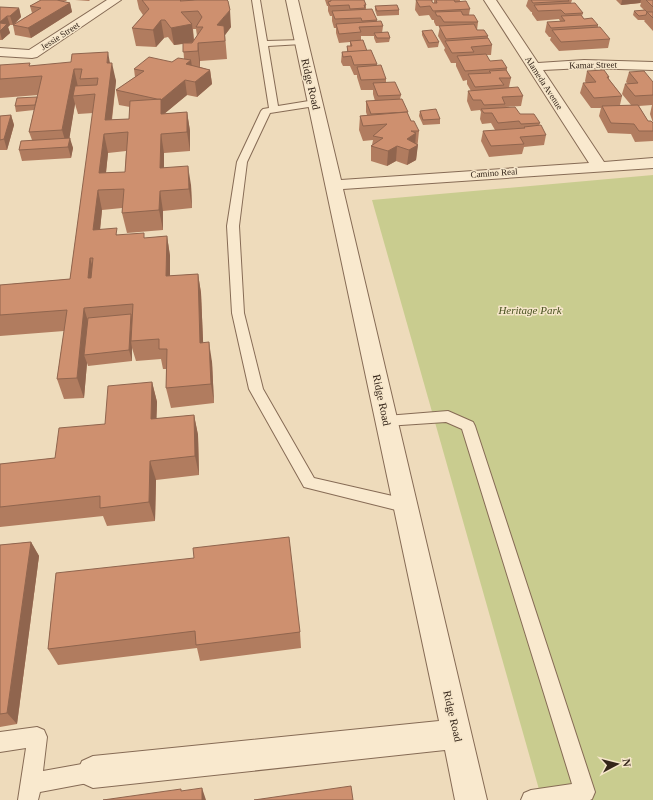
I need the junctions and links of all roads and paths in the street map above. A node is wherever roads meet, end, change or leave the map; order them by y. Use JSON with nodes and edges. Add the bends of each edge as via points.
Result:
{"nodes":[{"id":1,"x":115,"y":0,"type":"edge"},
{"id":2,"x":256,"y":0,"type":"edge"},
{"id":3,"x":292,"y":0,"type":"edge"},
{"id":4,"x":490,"y":0,"type":"edge"},
{"id":5,"x":302,"y":42,"type":"junction"},
{"id":6,"x":263,"y":44,"type":"junction"},
{"id":7,"x":0,"y":52,"type":"edge"},
{"id":8,"x":653,"y":66,"type":"edge"},
{"id":9,"x":533,"y":67,"type":"junction"},
{"id":10,"x":315,"y":103,"type":"junction"},
{"id":11,"x":274,"y":110,"type":"junction"},
{"id":12,"x":653,"y":162,"type":"edge"},
{"id":13,"x":599,"y":166,"type":"junction"},
{"id":14,"x":334,"y":184,"type":"junction"},
{"id":15,"x":386,"y":421,"type":"junction"},
{"id":16,"x":404,"y":505,"type":"junction"},
{"id":17,"x":457,"y":734,"type":"junction"},
{"id":18,"x":0,"y":742,"type":"edge"},
{"id":19,"x":93,"y":772,"type":"joint"},
{"id":20,"x":30,"y":791,"type":"edge"},
{"id":21,"x":471,"y":800,"type":"edge"},
{"id":22,"x":531,"y":800,"type":"edge"}],
"edges":[{"from":1,"to":7,"type":"street","name":"Jessie Street","via":[[32,54]]},
{"from":2,"to":6,"type":"lane"},
{"from":3,"to":5,"type":"street","name":"Ridge Road"},
{"from":4,"to":9,"type":"street","name":"Alameda Avenue"},
{"from":5,"to":6,"type":"lane"},
{"from":5,"to":10,"type":"street","name":"Ridge Road"},
{"from":6,"to":11,"type":"lane"},
{"from":8,"to":9,"type":"street","name":"Kamar Street","via":[[584,64]]},
{"from":9,"to":13,"type":"street","name":"Alameda Avenue"},
{"from":10,"to":11,"type":"lane"},
{"from":10,"to":14,"type":"street","name":"Ridge Road"},
{"from":11,"to":16,"type":"lane","via":[[266,111],[242,162],[233,226],[238,313],[256,389],[309,483]]},
{"from":12,"to":13,"type":"street","name":"Camino Real"},
{"from":13,"to":14,"type":"street","name":"Camino Real"},
{"from":14,"to":15,"type":"street","name":"Ridge Road"},
{"from":15,"to":16,"type":"street","name":"Ridge Road"},
{"from":15,"to":22,"type":"lane","via":[[448,416],[468,426],[585,792]]},
{"from":16,"to":17,"type":"street","name":"Ridge Road"},
{"from":17,"to":19,"type":"street"},
{"from":17,"to":21,"type":"street","name":"Ridge Road"},
{"from":18,"to":20,"type":"lane","via":[[37,737]]},
{"from":19,"to":20,"type":"lane"}]}
